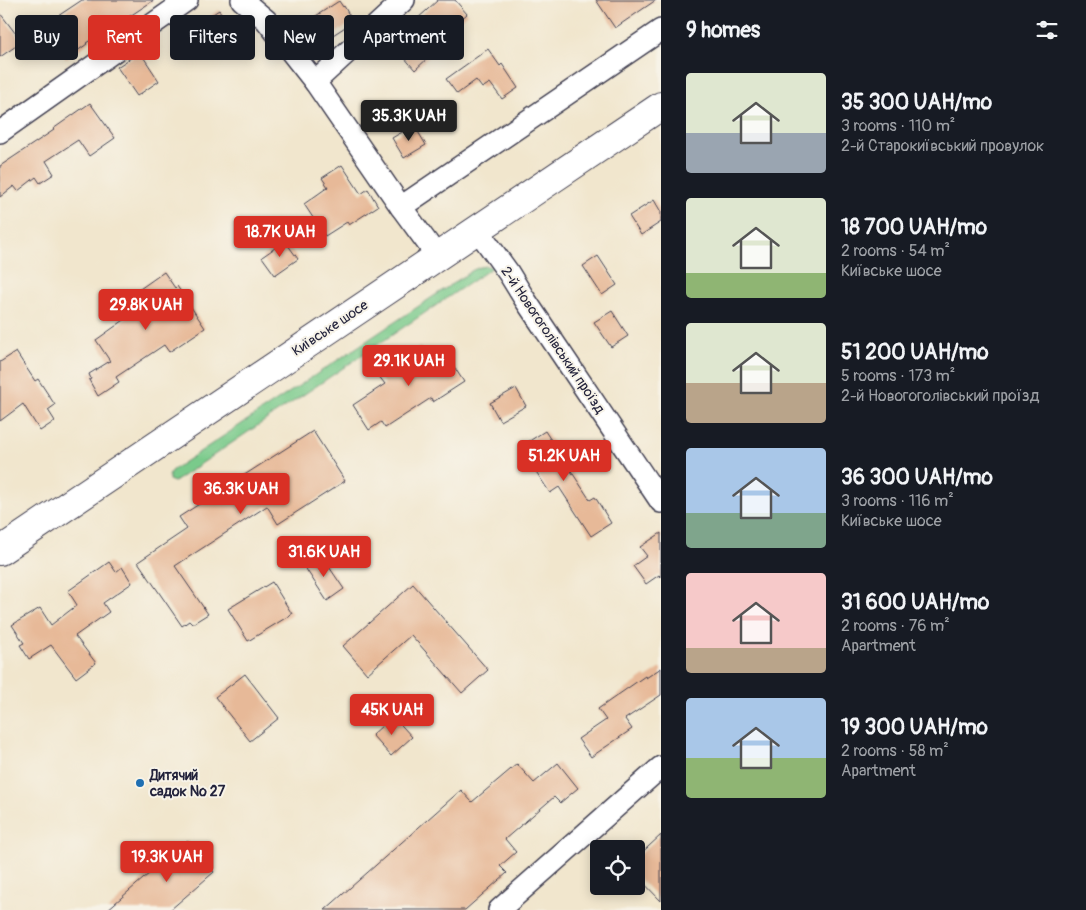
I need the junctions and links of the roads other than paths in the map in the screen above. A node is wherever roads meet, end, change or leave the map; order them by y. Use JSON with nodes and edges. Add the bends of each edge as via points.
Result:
{"nodes":[{"id":1,"x":187,"y":0,"type":"edge"},
{"id":2,"x":242,"y":0,"type":"edge"},
{"id":3,"x":404,"y":0,"type":"edge"},
{"id":4,"x":661,"y":30,"type":"edge"},
{"id":5,"x":315,"y":82,"type":"junction"},
{"id":6,"x":661,"y":106,"type":"edge"},
{"id":7,"x":0,"y":132,"type":"edge"},
{"id":8,"x":401,"y":207,"type":"junction"},
{"id":9,"x":477,"y":229,"type":"junction"},
{"id":10,"x":437,"y":256,"type":"junction"},
{"id":11,"x":661,"y":502,"type":"edge"},
{"id":12,"x":0,"y":551,"type":"edge"},
{"id":13,"x":661,"y":767,"type":"edge"},
{"id":14,"x":499,"y":910,"type":"edge"}],
"edges":[{"from":1,"to":7,"type":"street"},
{"from":2,"to":5,"type":"street","via":[[266,20]]},
{"from":3,"to":5,"type":"street"},
{"from":4,"to":8,"type":"street"},
{"from":5,"to":8,"type":"street"},
{"from":6,"to":9,"type":"main road","name":"Київське шосе"},
{"from":8,"to":10,"type":"street"},
{"from":9,"to":10,"type":"main road","name":"Київське шосе"},
{"from":9,"to":11,"type":"street","name":"2-й Новогоголівський проїзд"},
{"from":10,"to":12,"type":"main road","name":"Київське шосе"},
{"from":13,"to":14,"type":"street"}]}
